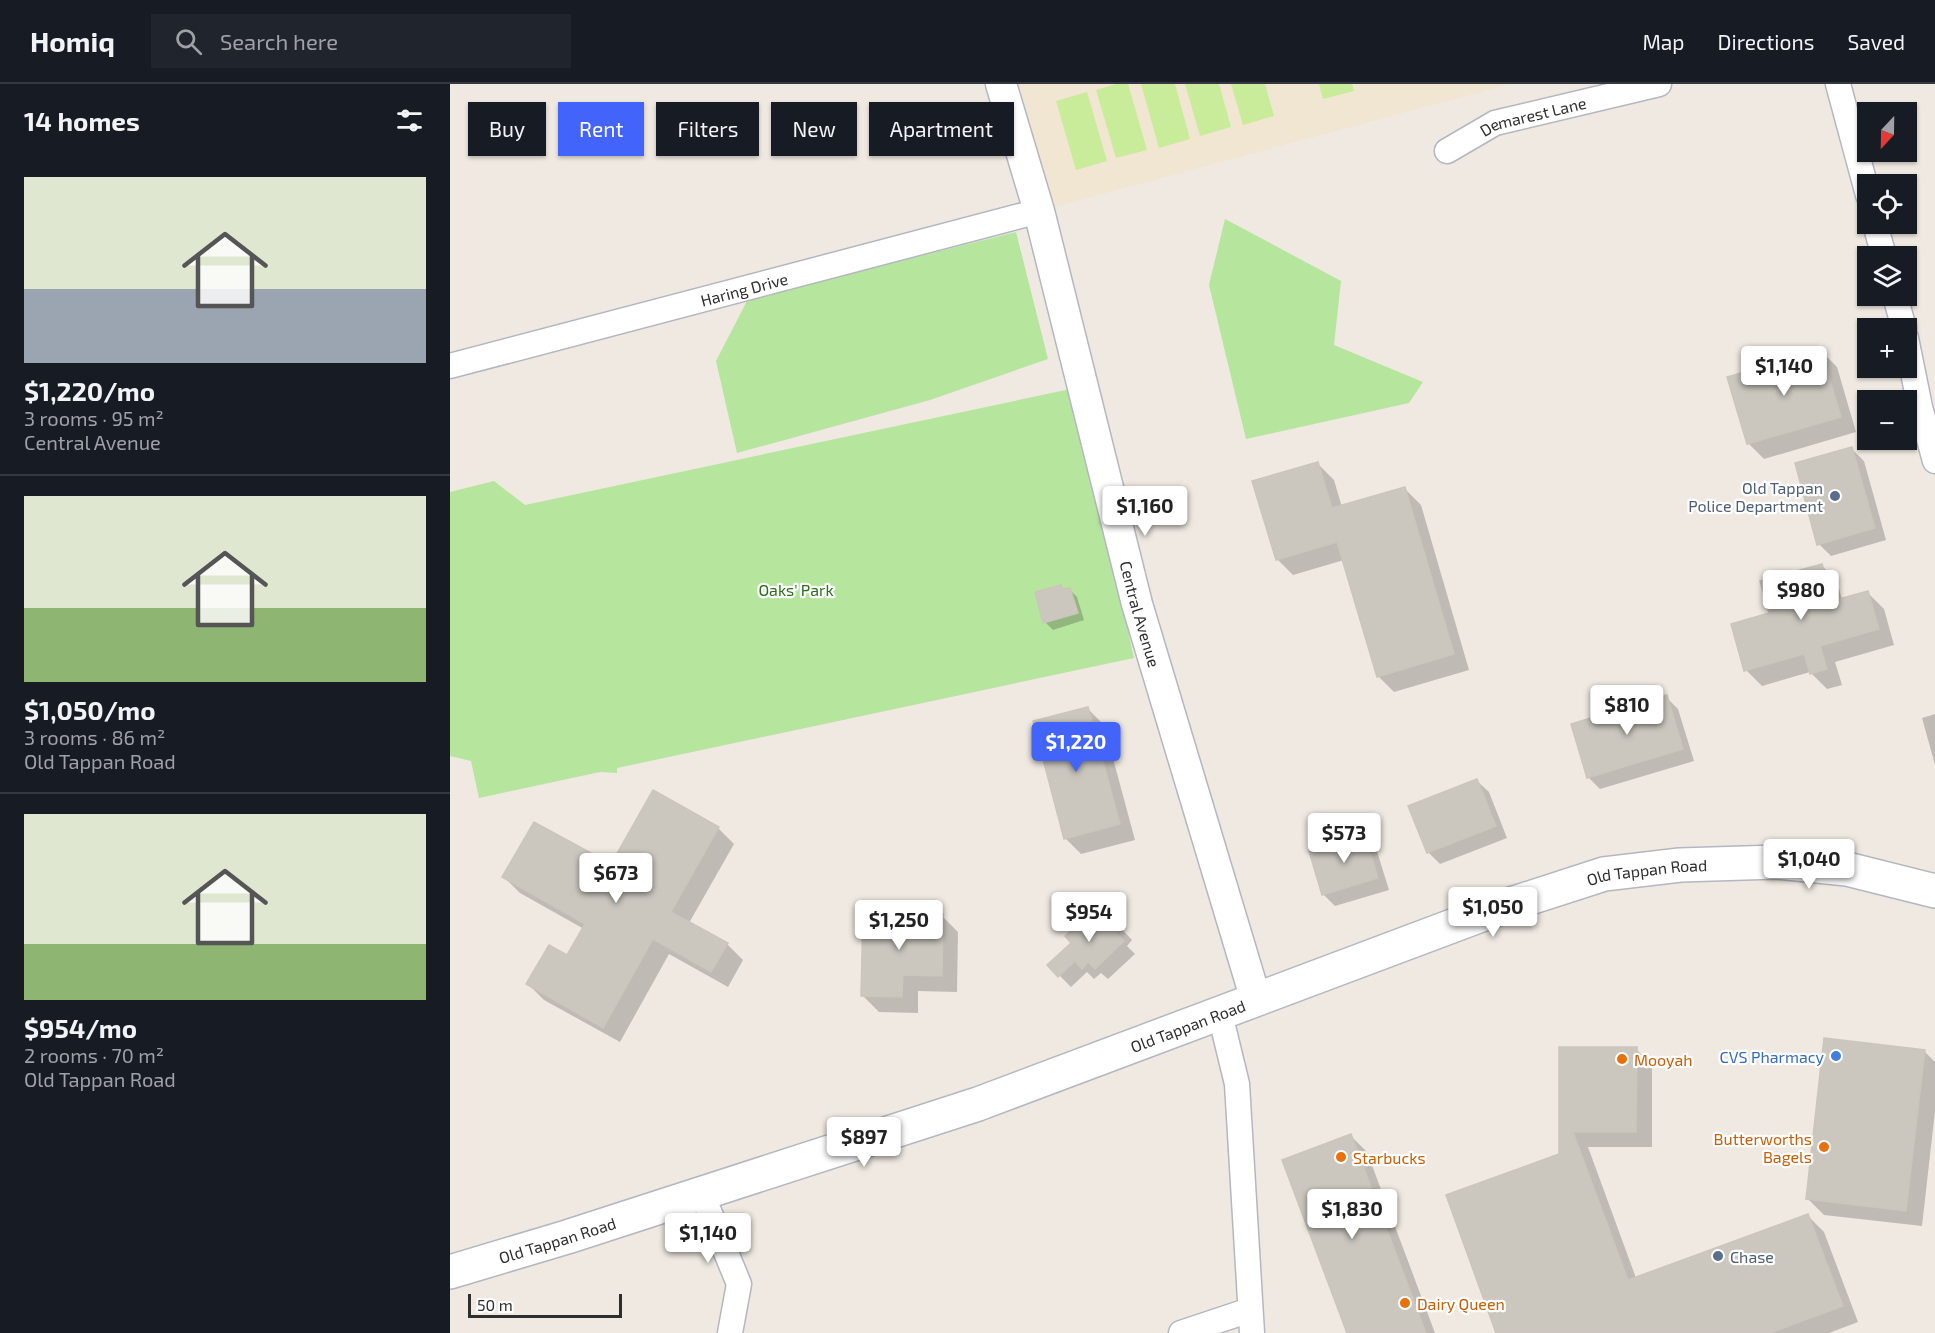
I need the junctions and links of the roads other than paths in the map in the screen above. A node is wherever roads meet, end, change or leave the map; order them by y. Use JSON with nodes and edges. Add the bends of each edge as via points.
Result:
{"nodes":[{"id":1,"x":1001,"y":84,"type":"edge"},
{"id":2,"x":1659,"y":84,"type":"edge"},
{"id":3,"x":1838,"y":84,"type":"edge"},
{"id":4,"x":1447,"y":151,"type":"dead end"},
{"id":5,"x":1862,"y":174,"type":"edge"},
{"id":6,"x":1039,"y":211,"type":"junction"},
{"id":7,"x":450,"y":366,"type":"edge"},
{"id":8,"x":1914,"y":378,"type":"edge"},
{"id":9,"x":1935,"y":461,"type":"edge"},
{"id":10,"x":1935,"y":891,"type":"edge"},
{"id":11,"x":1256,"y":1000,"type":"junction"},
{"id":12,"x":1220,"y":1014,"type":"junction"},
{"id":13,"x":702,"y":1194,"type":"junction"},
{"id":14,"x":450,"y":1272,"type":"edge"},
{"id":15,"x":1251,"y":1322,"type":"edge"},
{"id":16,"x":730,"y":1333,"type":"edge"},
{"id":17,"x":1181,"y":1333,"type":"edge"}],
"edges":[{"from":1,"to":6,"type":"street","name":"Central Avenue"},
{"from":2,"to":4,"type":"street","name":"Demarest Lane","via":[[1495,123]]},
{"from":3,"to":5,"type":"street"},
{"from":6,"to":7,"type":"street","name":"Haring Drive"},
{"from":6,"to":11,"type":"street","name":"Central Avenue","via":[[1137,604]]},
{"from":8,"to":9,"type":"street"},
{"from":10,"to":11,"type":"main road","name":"Old Tappan Road","via":[[1846,869],[1777,862],[1680,865],[1604,874],[1508,905]]},
{"from":11,"to":12,"type":"main road","name":"Old Tappan Road"},
{"from":12,"to":13,"type":"main road","name":"Old Tappan Road","via":[[978,1104]]},
{"from":12,"to":15,"type":"street","via":[[1237,1084]]},
{"from":13,"to":14,"type":"main road","name":"Old Tappan Road"},
{"from":13,"to":16,"type":"street","via":[[739,1284]]},
{"from":15,"to":17,"type":"street"}]}
